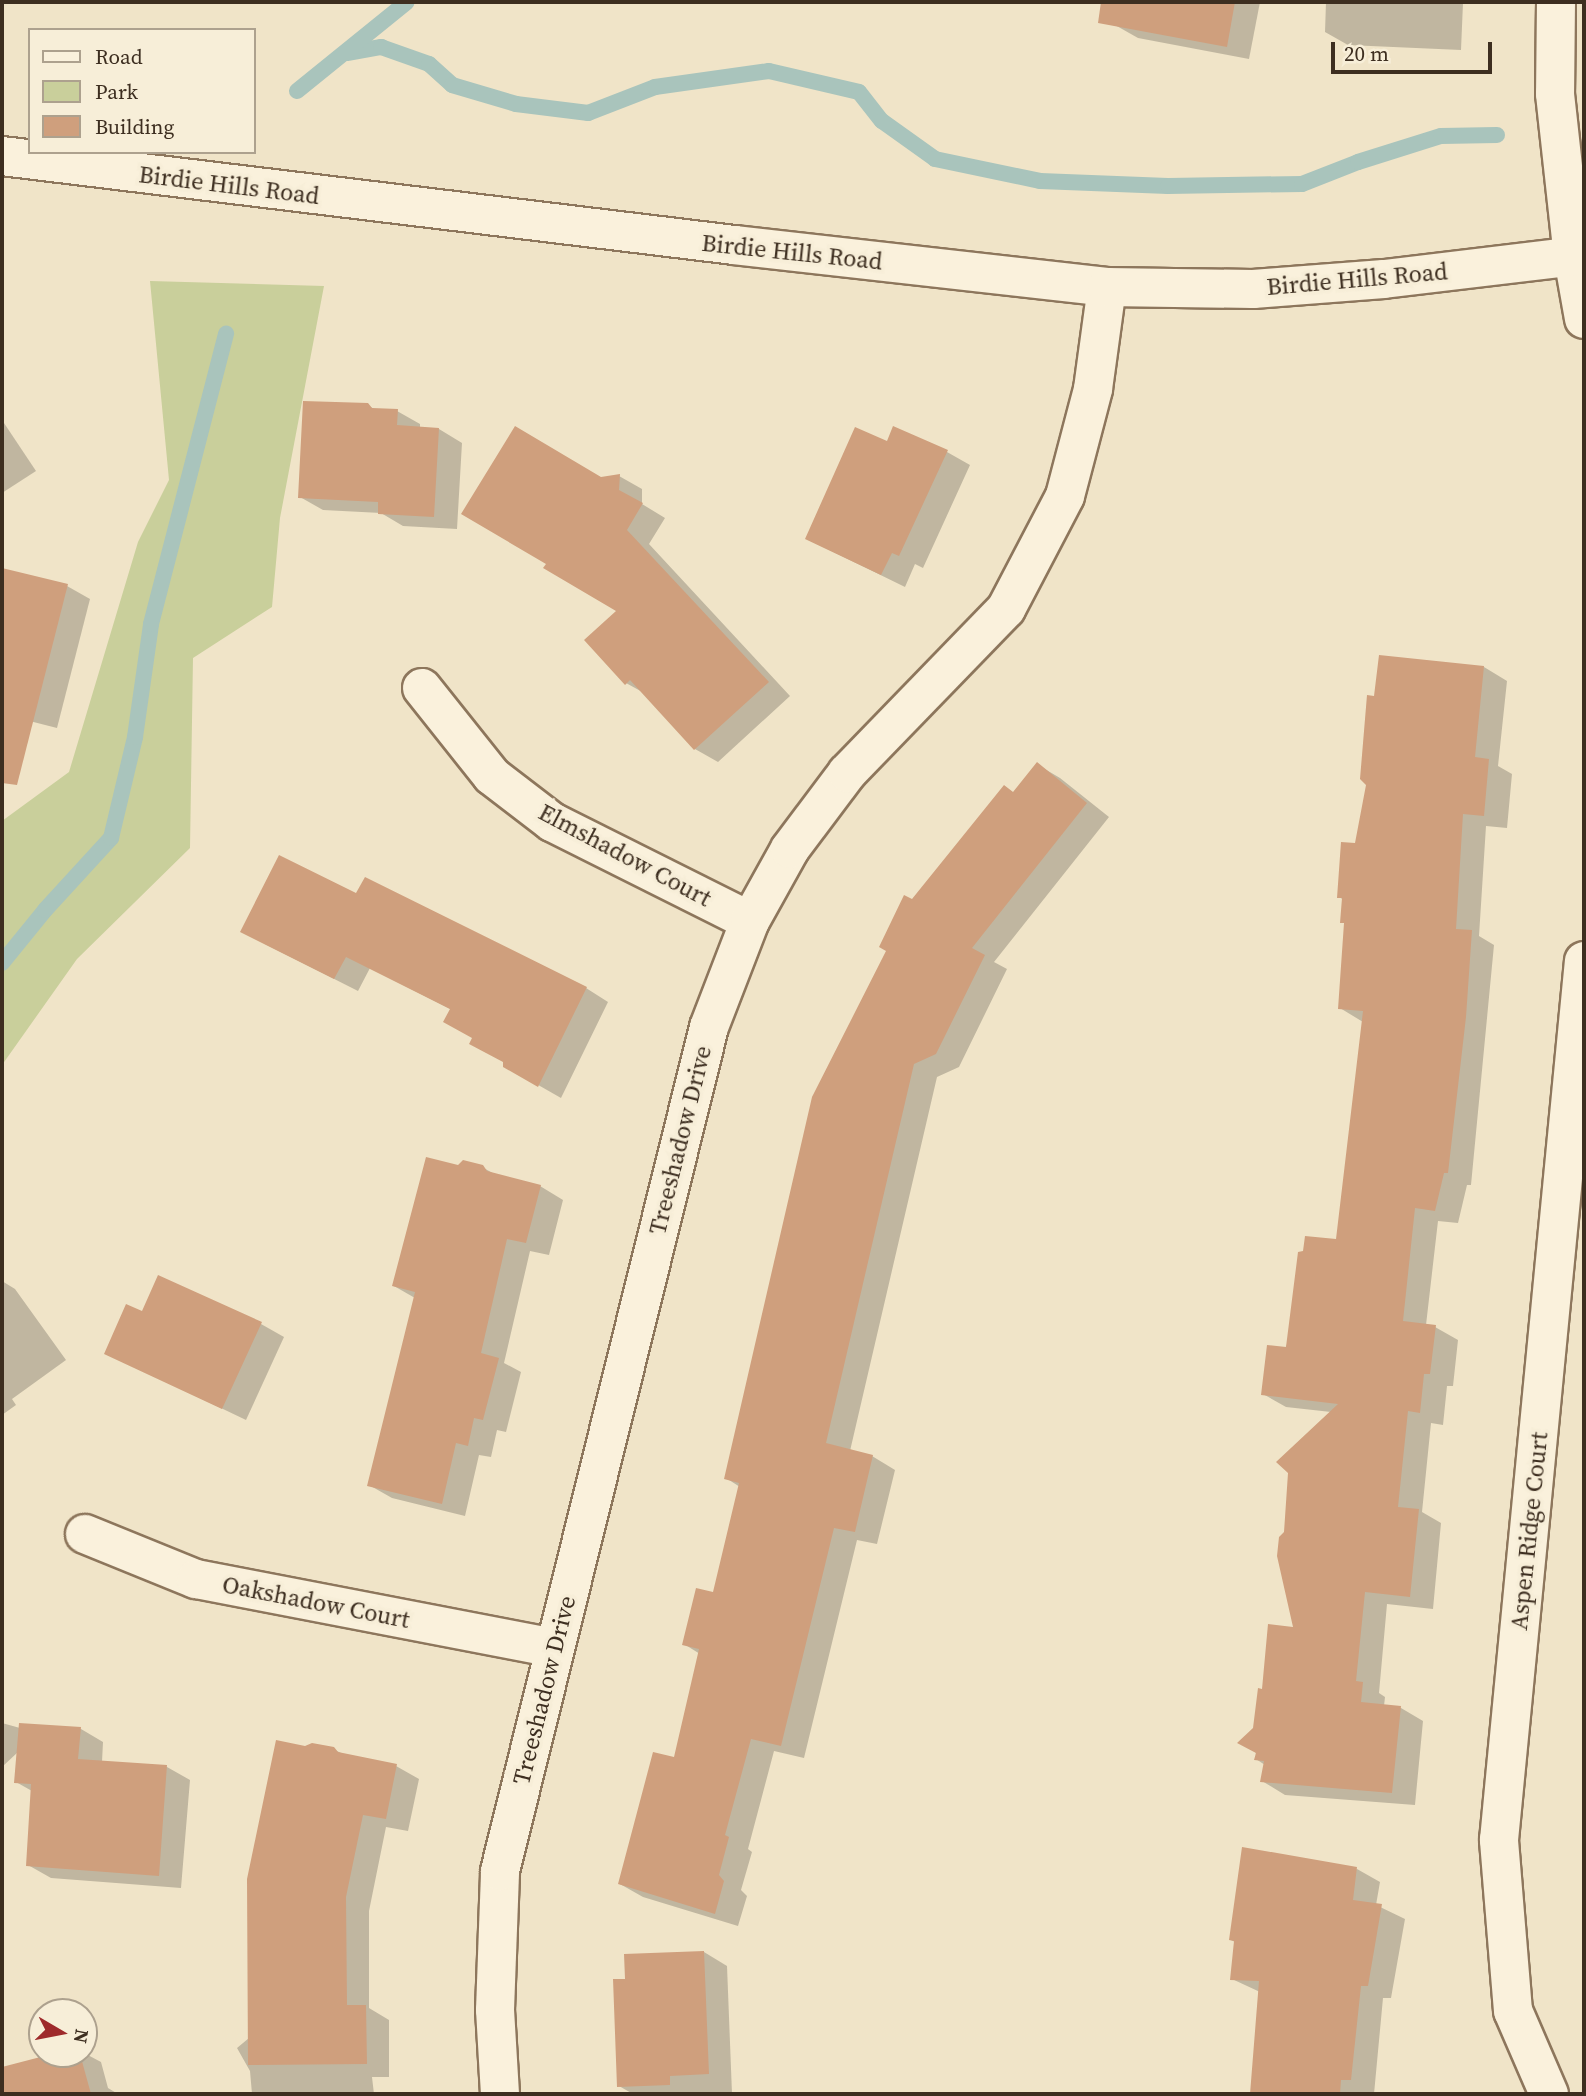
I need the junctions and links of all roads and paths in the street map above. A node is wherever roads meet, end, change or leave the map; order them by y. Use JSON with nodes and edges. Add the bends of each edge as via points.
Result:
{"nodes":[{"id":1,"x":1556,"y":2,"type":"edge"},
{"id":2,"x":2,"y":156,"type":"edge"},
{"id":3,"x":1578,"y":256,"type":"edge"},
{"id":4,"x":1107,"y":287,"type":"junction"},
{"id":5,"x":1584,"y":319,"type":"edge"},
{"id":6,"x":422,"y":688,"type":"dead end"},
{"id":7,"x":750,"y":921,"type":"junction"},
{"id":8,"x":1584,"y":961,"type":"edge"},
{"id":9,"x":85,"y":1534,"type":"dead end"},
{"id":10,"x":553,"y":1648,"type":"junction"},
{"id":11,"x":500,"y":2094,"type":"edge"},
{"id":12,"x":1549,"y":2094,"type":"edge"}],
"edges":[{"from":1,"to":3,"type":"street","via":[[1555,94]]},
{"from":2,"to":4,"type":"street","name":"Birdie Hills Road"},
{"from":3,"to":4,"type":"street","name":"Birdie Hills Road","via":[[1253,289]]},
{"from":3,"to":5,"type":"street"},
{"from":4,"to":7,"type":"street","name":"Treeshadow Drive","via":[[1093,389],[1065,496],[1006,609],[848,773],[790,849]]},
{"from":6,"to":7,"type":"street","name":"Elmshadow Court","via":[[492,776],[552,822]]},
{"from":7,"to":10,"type":"street","name":"Treeshadow Drive","via":[[709,1027]]},
{"from":8,"to":12,"type":"street","name":"Aspen Ridge Court","via":[[1499,1840],[1513,2011]]},
{"from":9,"to":10,"type":"street","name":"Oakshadow Court","via":[[196,1579]]},
{"from":10,"to":11,"type":"street","name":"Treeshadow Drive","via":[[500,1871],[495,2010]]}]}
